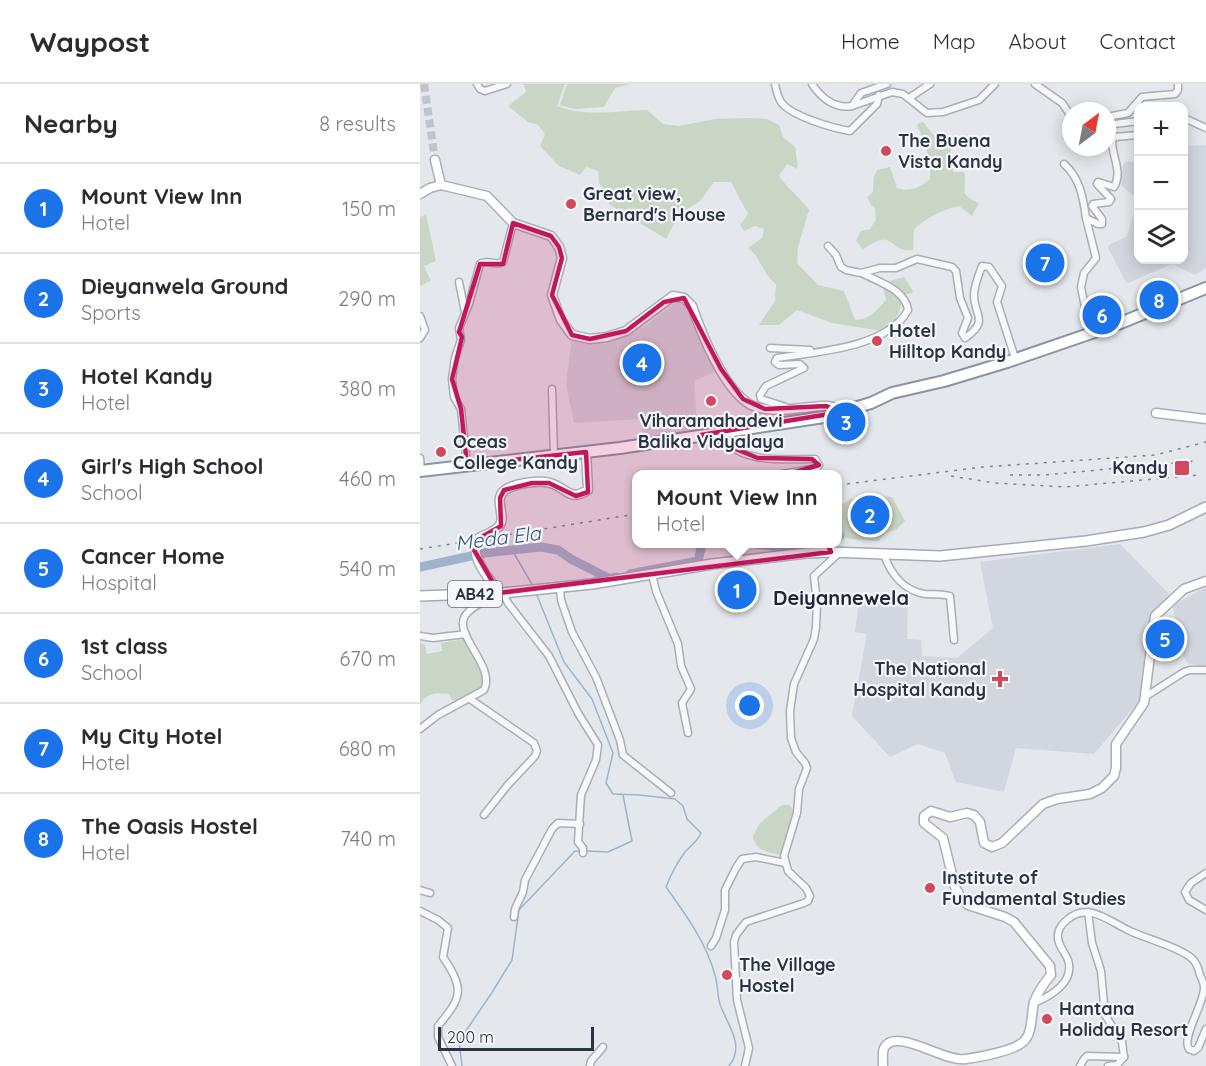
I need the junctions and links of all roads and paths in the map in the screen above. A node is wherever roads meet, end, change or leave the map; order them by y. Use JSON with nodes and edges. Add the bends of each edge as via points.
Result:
{"nodes":[{"id":1,"x":477,"y":84,"type":"edge"},
{"id":2,"x":507,"y":84,"type":"edge"},
{"id":3,"x":775,"y":84,"type":"edge"},
{"id":4,"x":812,"y":84,"type":"edge"},
{"id":5,"x":887,"y":84,"type":"edge"},
{"id":6,"x":930,"y":84,"type":"edge"},
{"id":7,"x":995,"y":84,"type":"edge"},
{"id":8,"x":1035,"y":84,"type":"edge"},
{"id":9,"x":1178,"y":84,"type":"edge"},
{"id":10,"x":879,"y":95,"type":"junction"},
{"id":11,"x":909,"y":98,"type":"junction"},
{"id":12,"x":1062,"y":103,"type":"edge"},
{"id":13,"x":852,"y":106,"type":"junction"},
{"id":14,"x":1116,"y":115,"type":"edge"},
{"id":15,"x":1188,"y":120,"type":"edge"},
{"id":16,"x":1134,"y":122,"type":"edge"},
{"id":17,"x":1116,"y":124,"type":"edge"},
{"id":18,"x":1206,"y":128,"type":"edge"},
{"id":19,"x":1134,"y":135,"type":"edge"},
{"id":20,"x":435,"y":160,"type":"tunnel mouth"},
{"id":21,"x":1064,"y":164,"type":"dead end"},
{"id":22,"x":441,"y":185,"type":"junction"},
{"id":23,"x":420,"y":194,"type":"edge"},
{"id":24,"x":1086,"y":218,"type":"junction"},
{"id":25,"x":513,"y":223,"type":"junction"},
{"id":26,"x":828,"y":246,"type":"dead end"},
{"id":27,"x":861,"y":273,"type":"junction"},
{"id":28,"x":459,"y":282,"type":"dead end"},
{"id":29,"x":1206,"y":288,"type":"edge"},
{"id":30,"x":465,"y":312,"type":"junction"},
{"id":31,"x":420,"y":316,"type":"edge"},
{"id":32,"x":1090,"y":333,"type":"junction"},
{"id":33,"x":420,"y":338,"type":"edge"},
{"id":34,"x":770,"y":348,"type":"dead end"},
{"id":35,"x":822,"y":351,"type":"junction"},
{"id":36,"x":1015,"y":358,"type":"junction"},
{"id":37,"x":552,"y":389,"type":"dead end"},
{"id":38,"x":792,"y":409,"type":"junction"},
{"id":39,"x":842,"y":412,"type":"junction"},
{"id":40,"x":1156,"y":413,"type":"dead end"},
{"id":41,"x":1206,"y":419,"type":"edge"},
{"id":42,"x":720,"y":432,"type":"junction"},
{"id":43,"x":586,"y":452,"type":"junction"},
{"id":44,"x":554,"y":455,"type":"junction"},
{"id":45,"x":420,"y":458,"type":"edge"},
{"id":46,"x":467,"y":465,"type":"junction"},
{"id":47,"x":805,"y":470,"type":"edge"},
{"id":48,"x":421,"y":471,"type":"edge"},
{"id":49,"x":1206,"y":507,"type":"edge"},
{"id":50,"x":833,"y":549,"type":"edge"},
{"id":51,"x":884,"y":555,"type":"junction"},
{"id":52,"x":652,"y":574,"type":"junction"},
{"id":53,"x":1206,"y":581,"type":"edge"},
{"id":54,"x":559,"y":588,"type":"junction"},
{"id":55,"x":501,"y":593,"type":"junction"},
{"id":56,"x":420,"y":596,"type":"edge"},
{"id":57,"x":466,"y":634,"type":"junction"},
{"id":58,"x":420,"y":636,"type":"edge"},
{"id":59,"x":954,"y":640,"type":"dead end"},
{"id":60,"x":1206,"y":670,"type":"edge"},
{"id":61,"x":1145,"y":697,"type":"junction"},
{"id":62,"x":470,"y":699,"type":"junction"},
{"id":63,"x":420,"y":729,"type":"edge"},
{"id":64,"x":688,"y":734,"type":"dead end"},
{"id":65,"x":671,"y":794,"type":"dead end"},
{"id":66,"x":484,"y":815,"type":"dead end"},
{"id":67,"x":580,"y":824,"type":"junction"},
{"id":68,"x":583,"y":851,"type":"dead end"},
{"id":69,"x":785,"y":863,"type":"junction"},
{"id":70,"x":1206,"y":873,"type":"edge"},
{"id":71,"x":420,"y":890,"type":"edge"},
{"id":72,"x":430,"y":893,"type":"dead end"},
{"id":73,"x":1206,"y":910,"type":"edge"},
{"id":74,"x":420,"y":911,"type":"edge"},
{"id":75,"x":1088,"y":912,"type":"junction"},
{"id":76,"x":514,"y":917,"type":"dead end"},
{"id":77,"x":711,"y":946,"type":"dead end"},
{"id":78,"x":1034,"y":1003,"type":"junction"},
{"id":79,"x":1206,"y":1029,"type":"edge"},
{"id":80,"x":603,"y":1047,"type":"dead end"},
{"id":81,"x":1124,"y":1057,"type":"junction"},
{"id":82,"x":452,"y":1066,"type":"edge"},
{"id":83,"x":590,"y":1066,"type":"edge"},
{"id":84,"x":745,"y":1066,"type":"edge"},
{"id":85,"x":883,"y":1066,"type":"edge"},
{"id":86,"x":1080,"y":1066,"type":"edge"},
{"id":87,"x":1107,"y":1066,"type":"edge"}],
"edges":[{"from":1,"to":2,"type":"street","via":[[485,91]]},
{"from":3,"to":10,"type":"street","via":[[780,101],[788,108],[850,131],[877,104]]},
{"from":4,"to":13,"type":"street","via":[[831,104]]},
{"from":5,"to":13,"type":"street","via":[[861,93]]},
{"from":6,"to":11,"type":"street"},
{"from":7,"to":11,"type":"street","via":[[978,100],[943,112],[927,113]]},
{"from":8,"to":12,"type":"street"},
{"from":9,"to":14,"type":"street","via":[[1175,94],[1142,97],[1128,113]]},
{"from":10,"to":11,"type":"street","via":[[903,94]]},
{"from":10,"to":13,"type":"street"},
{"from":15,"to":18,"type":"street"},
{"from":16,"to":17,"type":"street"},
{"from":19,"to":24,"type":"street","via":[[1115,137],[1112,141],[1118,175],[1114,187],[1096,184],[1111,199],[1092,206],[1102,224]]},
{"from":20,"to":22,"type":"street"},
{"from":21,"to":24,"type":"street","via":[[1074,172]]},
{"from":22,"to":23,"type":"street"},
{"from":22,"to":25,"type":"street","via":[[487,196]]},
{"from":24,"to":32,"type":"street","via":[[1096,258],[1084,273],[1081,287]]},
{"from":25,"to":30,"type":"street","via":[[503,262],[481,262]]},
{"from":25,"to":38,"type":"street","via":[[551,237],[559,247],[562,258],[552,296],[572,335],[590,339],[617,334],[673,296],[684,298],[692,306],[734,390],[752,405]]},
{"from":26,"to":27,"type":"street","via":[[840,267]]},
{"from":27,"to":35,"type":"street","via":[[895,290],[908,310],[902,320],[865,342]]},
{"from":27,"to":36,"type":"street","via":[[896,268],[917,259],[952,267],[968,318],[962,333],[965,338],[979,322],[974,295],[982,266],[989,267],[1002,286],[997,302]]},
{"from":28,"to":30,"type":"street"},
{"from":29,"to":32,"type":"highway"},
{"from":30,"to":46,"type":"street","via":[[452,379],[454,397],[461,409]]},
{"from":31,"to":33,"type":"street","via":[[425,330]]},
{"from":32,"to":36,"type":"highway"},
{"from":34,"to":35,"type":"street"},
{"from":35,"to":38,"type":"street","via":[[777,358],[775,362],[779,365],[800,364],[804,368],[766,386],[761,399]]},
{"from":36,"to":39,"type":"highway","via":[[892,393]]},
{"from":37,"to":44,"type":"street"},
{"from":38,"to":39,"type":"street","via":[[826,406]]},
{"from":39,"to":42,"type":"highway"},
{"from":40,"to":41,"type":"street"},
{"from":42,"to":43,"type":"highway"},
{"from":42,"to":47,"type":"street","via":[[731,446],[758,458],[815,459],[817,468]]},
{"from":43,"to":44,"type":"highway"},
{"from":43,"to":55,"type":"street","via":[[588,490],[576,496],[549,483],[504,490],[500,498],[501,523],[477,540],[474,550],[476,560]]},
{"from":44,"to":46,"type":"highway"},
{"from":45,"to":48,"type":"street"},
{"from":46,"to":48,"type":"highway"},
{"from":49,"to":51,"type":"main road","number":"AB42","via":[[1169,525],[1106,538],[940,556]]},
{"from":50,"to":51,"type":"main road","number":"AB42"},
{"from":50,"to":52,"type":"main road","number":"AB42"},
{"from":50,"to":69,"type":"street","via":[[814,576],[814,639],[794,684],[791,738],[807,768],[785,848]]},
{"from":51,"to":59,"type":"street","via":[[890,570],[905,587],[950,596]]},
{"from":52,"to":54,"type":"main road","number":"AB42"},
{"from":52,"to":64,"type":"street","via":[[678,644],[681,666],[691,684],[682,703]]},
{"from":53,"to":61,"type":"street","via":[[1184,589],[1155,616]]},
{"from":54,"to":55,"type":"main road","number":"AB42"},
{"from":54,"to":65,"type":"street","via":[[572,632],[596,677],[623,755]]},
{"from":55,"to":56,"type":"main road","number":"AB42"},
{"from":55,"to":57,"type":"street","via":[[465,615]]},
{"from":55,"to":67,"type":"street","via":[[549,656],[598,745],[581,795]]},
{"from":57,"to":58,"type":"street"},
{"from":57,"to":62,"type":"street","via":[[486,672],[484,690]]},
{"from":60,"to":61,"type":"street","via":[[1184,672]]},
{"from":61,"to":78,"type":"street","via":[[1142,708],[1116,744],[1115,772],[1110,781],[1090,794],[1043,804],[997,846],[992,848],[984,843],[980,822],[974,815],[950,817],[931,811],[924,816],[924,823],[943,838],[960,898],[968,905],[1014,922],[1050,966],[1051,975]]},
{"from":62,"to":63,"type":"street"},
{"from":62,"to":66,"type":"street","via":[[534,743],[537,751]]},
{"from":67,"to":68,"type":"street","via":[[578,842]]},
{"from":67,"to":76,"type":"street","via":[[558,823],[552,829],[525,880]]},
{"from":69,"to":77,"type":"street","via":[[756,856],[742,859],[725,890],[725,910]]},
{"from":69,"to":84,"type":"street","via":[[809,892],[808,901],[746,922],[734,942],[737,1000],[748,1048]]},
{"from":70,"to":73,"type":"street","via":[[1185,892],[1189,900]]},
{"from":71,"to":72,"type":"street"},
{"from":74,"to":82,"type":"street","via":[[448,928],[443,957],[459,990],[455,1004],[438,1026],[438,1037]]},
{"from":75,"to":78,"type":"street","via":[[1076,913],[1060,928],[1060,945],[1068,960],[1066,979],[1059,989]]},
{"from":75,"to":79,"type":"street","via":[[1190,957],[1197,964],[1204,988],[1187,1040],[1190,1049],[1197,1048]]},
{"from":75,"to":81,"type":"street","via":[[1106,1016],[1122,1042]]},
{"from":78,"to":85,"type":"street","via":[[1028,1035],[1024,1042],[1011,1048],[963,1060],[895,1040],[883,1049]]},
{"from":80,"to":83,"type":"street"},
{"from":81,"to":86,"type":"street","via":[[1088,1056]]},
{"from":81,"to":87,"type":"street","via":[[1117,1065]]}]}
